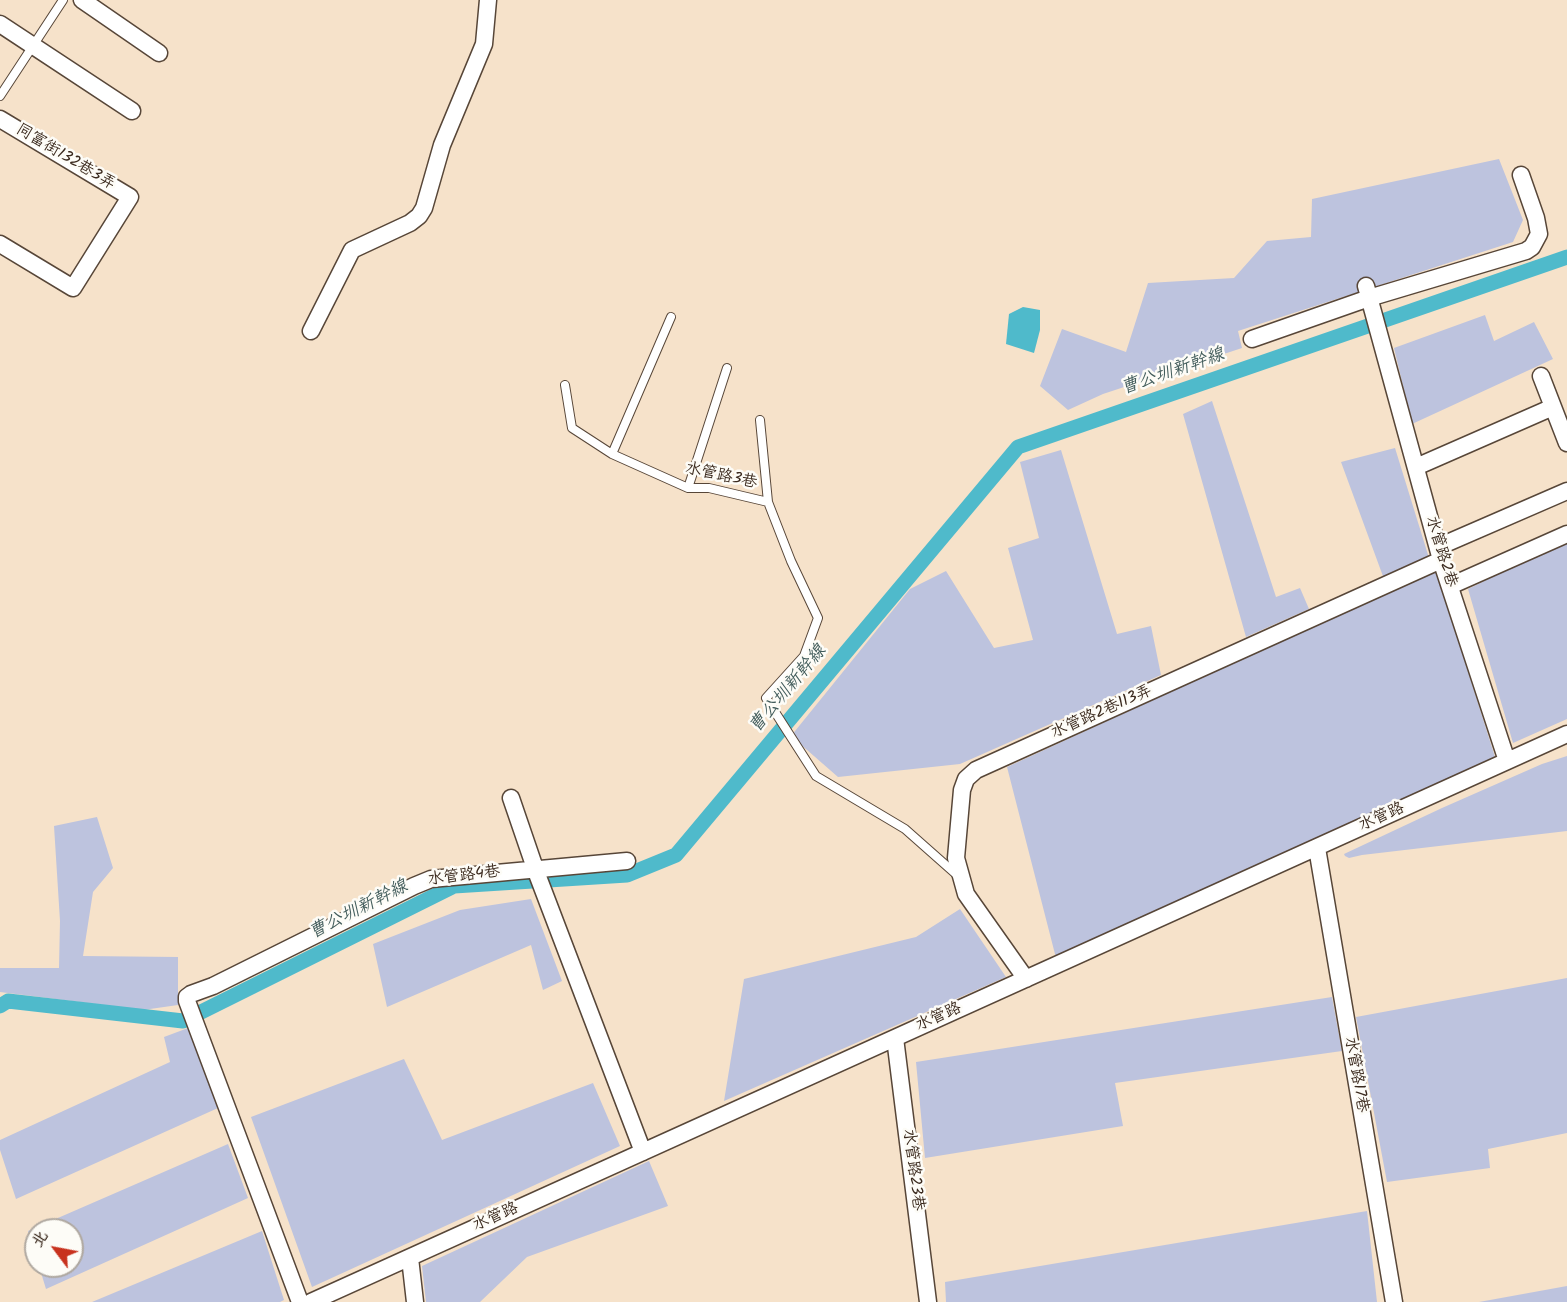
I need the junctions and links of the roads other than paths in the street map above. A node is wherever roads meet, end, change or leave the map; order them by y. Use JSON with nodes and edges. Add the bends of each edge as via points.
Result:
{"nodes":[{"id":1,"x":63,"y":0,"type":"edge"},
{"id":2,"x":82,"y":0,"type":"edge"},
{"id":3,"x":488,"y":0,"type":"edge"},
{"id":4,"x":0,"y":24,"type":"edge"},
{"id":5,"x":33,"y":46,"type":"junction"},
{"id":6,"x":159,"y":53,"type":"dead end"},
{"id":7,"x":0,"y":96,"type":"edge"},
{"id":8,"x":132,"y":111,"type":"dead end"},
{"id":9,"x":0,"y":119,"type":"edge"},
{"id":10,"x":1521,"y":175,"type":"dead end"},
{"id":11,"x":0,"y":243,"type":"edge"},
{"id":12,"x":1369,"y":297,"type":"junction"},
{"id":13,"x":670,"y":317,"type":"dead end"},
{"id":14,"x":311,"y":331,"type":"dead end"},
{"id":15,"x":1252,"y":339,"type":"dead end"},
{"id":16,"x":727,"y":368,"type":"dead end"},
{"id":17,"x":1541,"y":376,"type":"dead end"},
{"id":18,"x":565,"y":384,"type":"dead end"},
{"id":19,"x":1553,"y":407,"type":"junction"},
{"id":20,"x":760,"y":420,"type":"dead end"},
{"id":21,"x":1567,"y":443,"type":"edge"},
{"id":22,"x":612,"y":454,"type":"junction"},
{"id":23,"x":1416,"y":467,"type":"junction"},
{"id":24,"x":688,"y":488,"type":"junction"},
{"id":25,"x":1567,"y":490,"type":"edge"},
{"id":26,"x":768,"y":502,"type":"junction"},
{"id":27,"x":1567,"y":534,"type":"edge"},
{"id":28,"x":1439,"y":553,"type":"junction"},
{"id":29,"x":1450,"y":586,"type":"junction"},
{"id":30,"x":1567,"y":735,"type":"edge"},
{"id":31,"x":1507,"y":761,"type":"junction"},
{"id":32,"x":511,"y":798,"type":"dead end"},
{"id":33,"x":1317,"y":848,"type":"junction"},
{"id":34,"x":627,"y":861,"type":"dead end"},
{"id":35,"x":536,"y":872,"type":"junction"},
{"id":36,"x":962,"y":879,"type":"junction"},
{"id":37,"x":1026,"y":979,"type":"junction"},
{"id":38,"x":896,"y":1038,"type":"junction"},
{"id":39,"x":643,"y":1152,"type":"junction"},
{"id":40,"x":410,"y":1258,"type":"junction"},
{"id":41,"x":300,"y":1302,"type":"edge"},
{"id":42,"x":311,"y":1302,"type":"edge"},
{"id":43,"x":415,"y":1302,"type":"edge"},
{"id":44,"x":928,"y":1302,"type":"edge"},
{"id":45,"x":1394,"y":1302,"type":"edge"}],
"edges":[{"from":1,"to":5,"type":"lane"},
{"from":2,"to":6,"type":"street"},
{"from":3,"to":14,"type":"street","via":[[484,44],[442,145],[424,208],[410,223],[352,250]]},
{"from":4,"to":5,"type":"street"},
{"from":5,"to":7,"type":"lane"},
{"from":5,"to":8,"type":"street"},
{"from":9,"to":11,"type":"street","name":"同富街132巷3弄","via":[[130,197],[73,288]]},
{"from":10,"to":12,"type":"street","via":[[1539,234],[1532,247]]},
{"from":12,"to":15,"type":"street"},
{"from":12,"to":23,"type":"street","name":"水管路2巷"},
{"from":13,"to":22,"type":"lane"},
{"from":16,"to":24,"type":"lane"},
{"from":17,"to":19,"type":"street"},
{"from":18,"to":22,"type":"lane","name":"水管路3巷","via":[[572,428]]},
{"from":19,"to":21,"type":"street"},
{"from":19,"to":23,"type":"street"},
{"from":20,"to":26,"type":"lane"},
{"from":22,"to":24,"type":"lane","name":"水管路3巷"},
{"from":23,"to":28,"type":"street","name":"水管路2巷"},
{"from":24,"to":26,"type":"lane","name":"水管路3巷","via":[[709,488]]},
{"from":25,"to":28,"type":"street","name":"水管路2巷113弄"},
{"from":26,"to":36,"type":"lane","name":"水管路3巷","via":[[818,618],[804,656],[766,698],[816,776],[905,829]]},
{"from":27,"to":29,"type":"street"},
{"from":28,"to":29,"type":"street","name":"水管路2巷"},
{"from":28,"to":36,"type":"street","name":"水管路2巷113弄","via":[[976,770],[966,779],[962,790],[956,858]]},
{"from":29,"to":31,"type":"street","name":"水管路2巷"},
{"from":30,"to":31,"type":"street","name":"水管路"},
{"from":31,"to":33,"type":"street","name":"水管路"},
{"from":32,"to":35,"type":"street"},
{"from":33,"to":37,"type":"street","name":"水管路"},
{"from":33,"to":45,"type":"street","name":"水管路17巷"},
{"from":34,"to":35,"type":"street","name":"水管路4巷"},
{"from":35,"to":39,"type":"street"},
{"from":35,"to":41,"type":"street","name":"水管路4巷","via":[[431,879],[188,997]]},
{"from":36,"to":37,"type":"street","name":"水管路2巷113弄","via":[[966,894]]},
{"from":37,"to":38,"type":"street","name":"水管路"},
{"from":38,"to":39,"type":"street","name":"水管路"},
{"from":38,"to":44,"type":"street","name":"水管路23巷"},
{"from":39,"to":40,"type":"street","name":"水管路"},
{"from":40,"to":42,"type":"street","name":"水管路"},
{"from":40,"to":43,"type":"street"}]}
